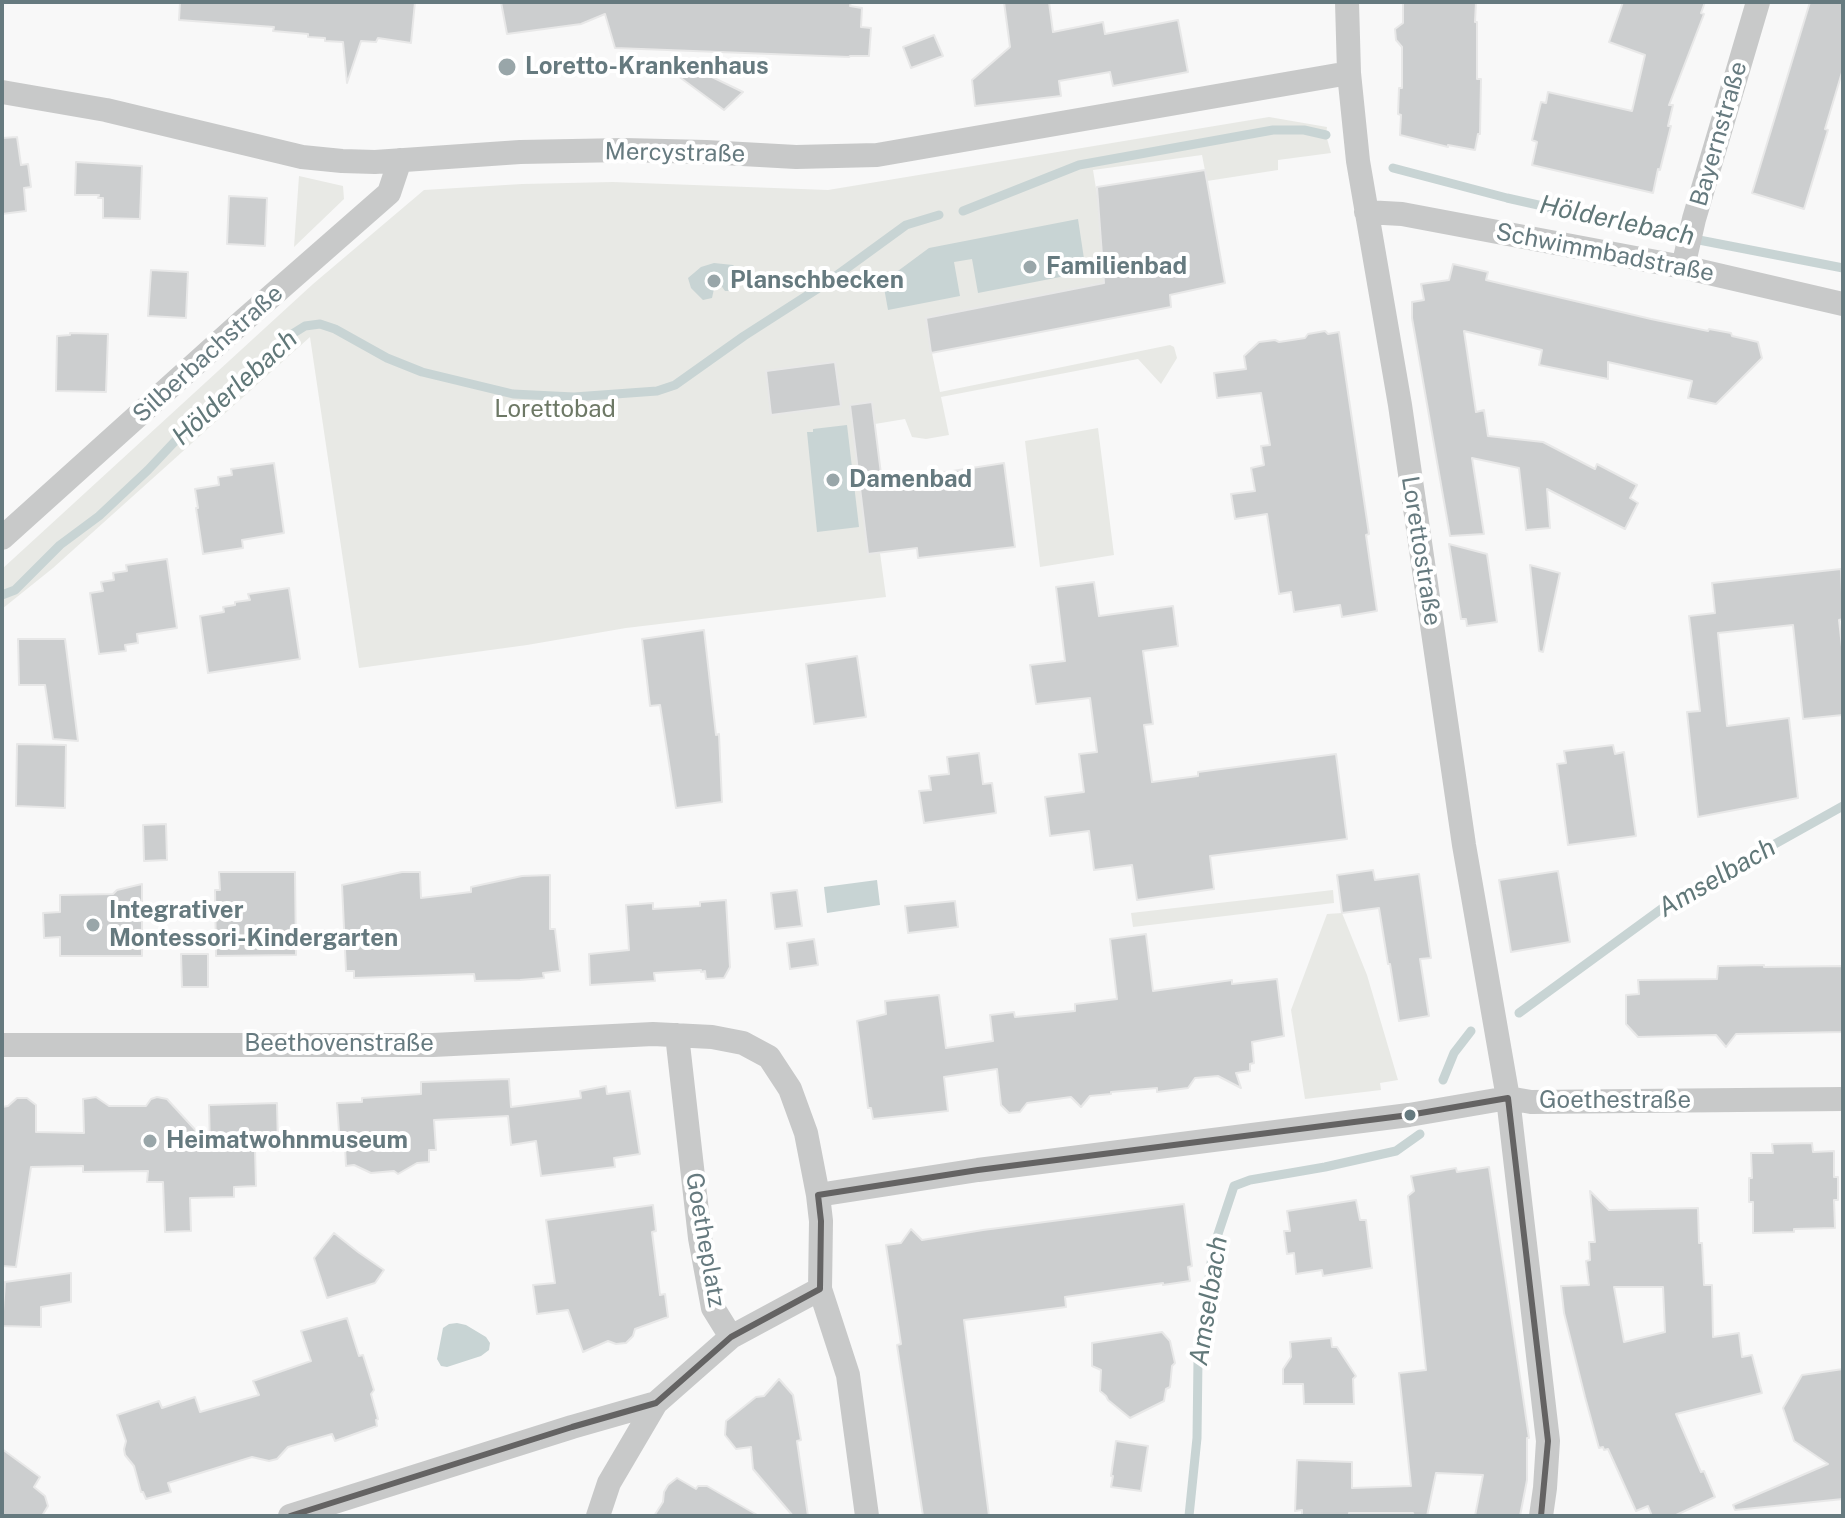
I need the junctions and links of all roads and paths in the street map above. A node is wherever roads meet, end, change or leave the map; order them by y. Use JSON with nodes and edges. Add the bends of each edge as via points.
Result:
{"nodes":[{"id":1,"x":1347,"y":2,"type":"edge"},
{"id":2,"x":1758,"y":2,"type":"edge"},
{"id":3,"x":1349,"y":73,"type":"junction"},
{"id":4,"x":2,"y":92,"type":"edge"},
{"id":5,"x":400,"y":160,"type":"junction"},
{"id":6,"x":1366,"y":212,"type":"junction"},
{"id":7,"x":1685,"y":258,"type":"junction"},
{"id":8,"x":1843,"y":304,"type":"edge"},
{"id":9,"x":2,"y":538,"type":"edge"},
{"id":10,"x":677,"y":1035,"type":"junction"},
{"id":11,"x":2,"y":1045,"type":"edge"},
{"id":12,"x":1508,"y":1098,"type":"junction"},
{"id":13,"x":1843,"y":1099,"type":"edge"},
{"id":14,"x":818,"y":1195,"type":"junction"},
{"id":15,"x":820,"y":1289,"type":"junction"},
{"id":16,"x":731,"y":1337,"type":"junction"},
{"id":17,"x":656,"y":1403,"type":"junction"},
{"id":18,"x":290,"y":1516,"type":"edge"},
{"id":19,"x":598,"y":1516,"type":"edge"},
{"id":20,"x":867,"y":1516,"type":"edge"},
{"id":21,"x":1541,"y":1516,"type":"edge"}],
"edges":[{"from":1,"to":3,"type":"street","name":"Lorettostraße"},
{"from":2,"to":7,"type":"street","name":"Bayernstraße"},
{"from":3,"to":5,"type":"street","name":"Mercystraße","via":[[877,155],[624,150]]},
{"from":3,"to":6,"type":"street","name":"Lorettostraße"},
{"from":4,"to":5,"type":"street","name":"Mercystraße","via":[[106,110],[302,157]]},
{"from":5,"to":9,"type":"street","name":"Silberbachstraße","via":[[389,193]]},
{"from":6,"to":7,"type":"street","name":"Schwimmbadstraße"},
{"from":6,"to":12,"type":"street","name":"Lorettostraße"},
{"from":7,"to":8,"type":"street","name":"Schwimmbadstraße"},
{"from":10,"to":11,"type":"street","name":"Beethovenstraße","via":[[433,1045]]},
{"from":10,"to":14,"type":"street","via":[[743,1043],[769,1057],[790,1089],[806,1133]]},
{"from":10,"to":16,"type":"street","name":"Goetheplatz","via":[[700,1238],[713,1308]]},
{"from":12,"to":13,"type":"street","name":"Goethestraße"},
{"from":12,"to":14,"type":"street","name":"Goethestraße"},
{"from":12,"to":21,"type":"street","name":"Lorettostraße","via":[[1548,1441]]},
{"from":14,"to":15,"type":"street"},
{"from":15,"to":16,"type":"street","name":"Goetheplatz"},
{"from":15,"to":20,"type":"street","via":[[848,1375]]},
{"from":16,"to":17,"type":"street"},
{"from":17,"to":18,"type":"street"},
{"from":17,"to":19,"type":"street","via":[[609,1483]]}]}
